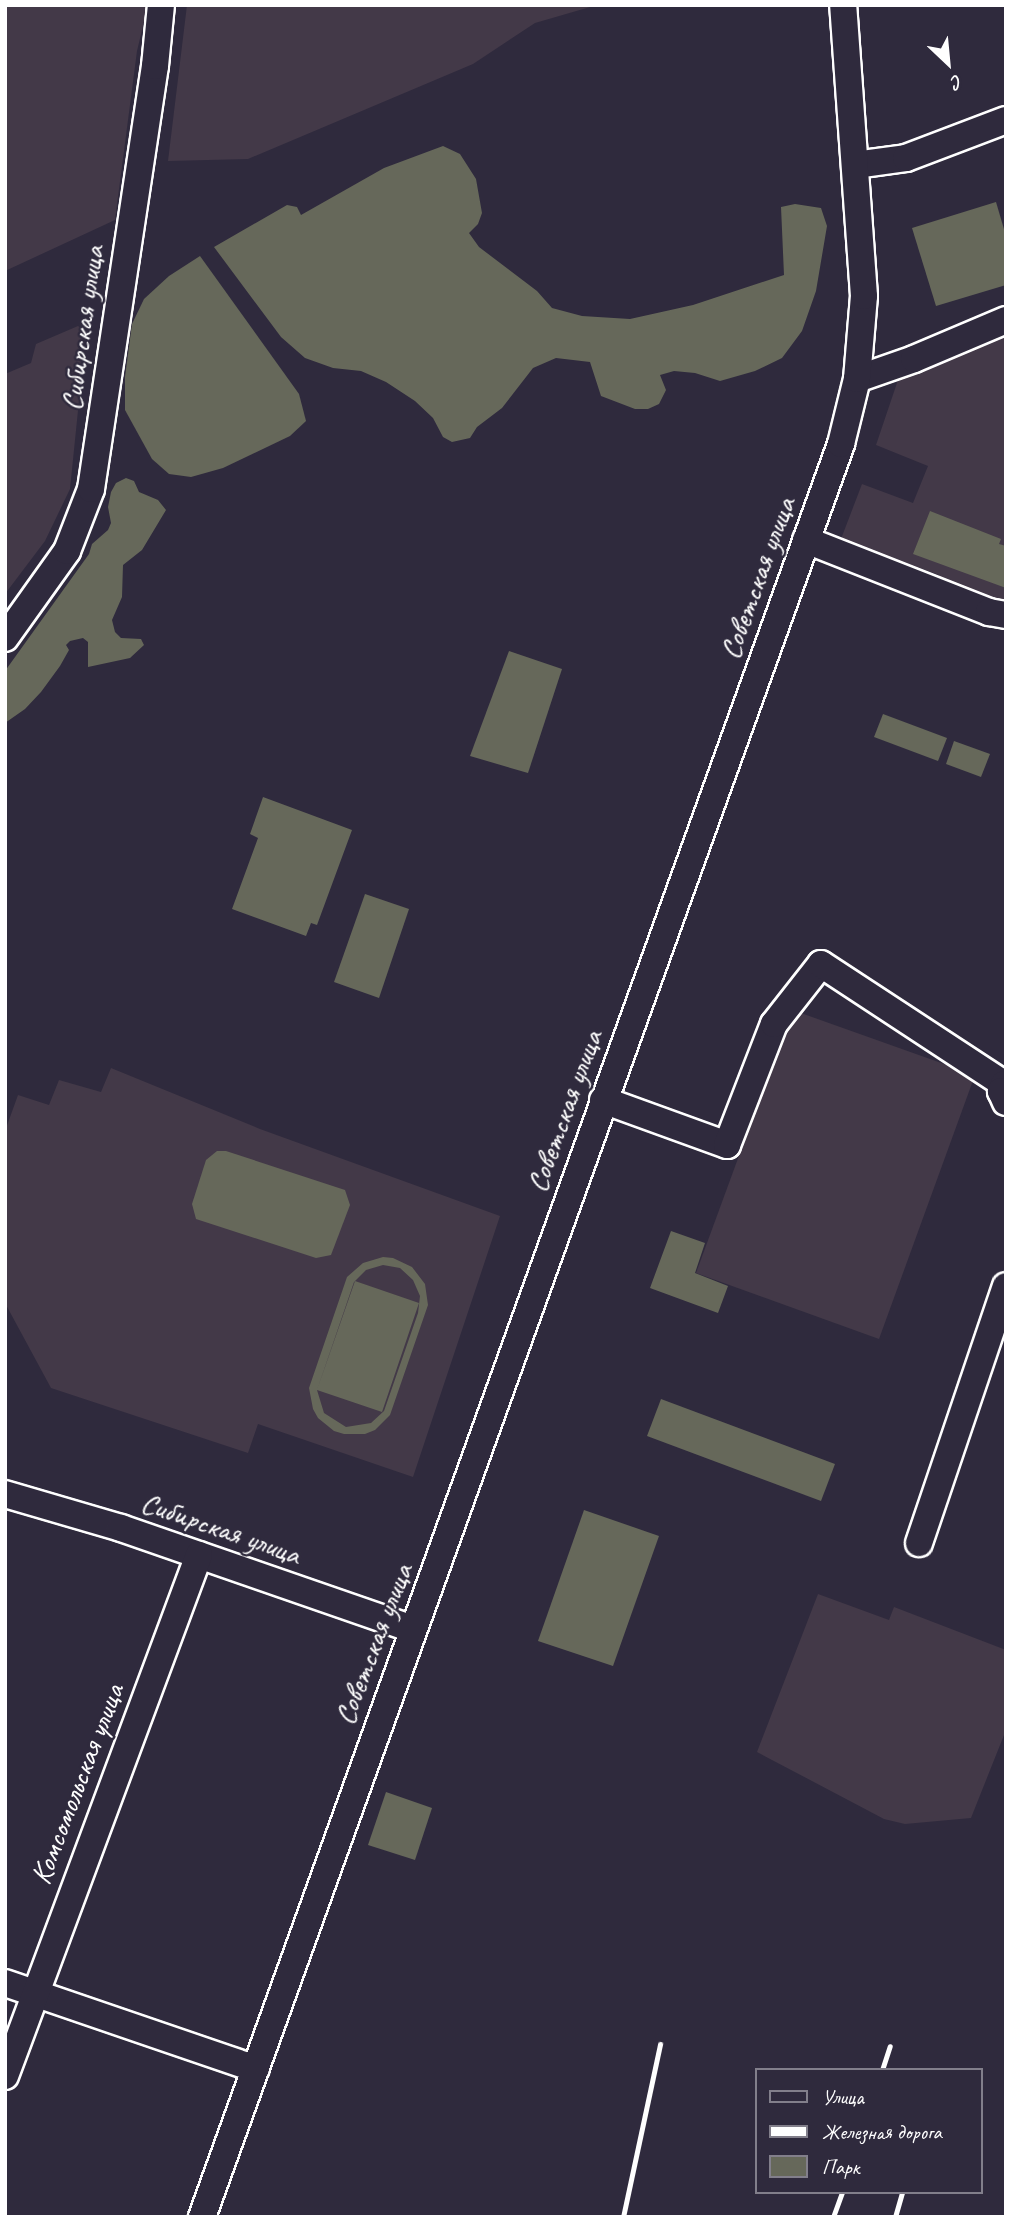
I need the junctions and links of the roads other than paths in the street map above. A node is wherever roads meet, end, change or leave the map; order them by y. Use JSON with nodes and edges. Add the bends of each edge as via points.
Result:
{"nodes":[{"id":1,"x":161,"y":5,"type":"edge"},
{"id":2,"x":843,"y":5,"type":"edge"},
{"id":3,"x":1006,"y":120,"type":"edge"},
{"id":4,"x":855,"y":166,"type":"junction"},
{"id":5,"x":1006,"y":320,"type":"edge"},
{"id":6,"x":858,"y":379,"type":"junction"},
{"id":7,"x":806,"y":540,"type":"junction"},
{"id":8,"x":1006,"y":615,"type":"edge"},
{"id":9,"x":5,"y":638,"type":"edge"},
{"id":10,"x":603,"y":1100,"type":"junction"},
{"id":11,"x":1006,"y":1102,"type":"edge"},
{"id":12,"x":1006,"y":1286,"type":"edge"},
{"id":13,"x":5,"y":1494,"type":"edge"},
{"id":14,"x":919,"y":1543,"type":"dead end"},
{"id":15,"x":199,"y":1555,"type":"junction"},
{"id":16,"x":413,"y":1629,"type":"junction"},
{"id":17,"x":5,"y":1983,"type":"edge"},
{"id":18,"x":34,"y":1993,"type":"junction"},
{"id":19,"x":256,"y":2069,"type":"junction"},
{"id":20,"x":5,"y":2076,"type":"edge"},
{"id":21,"x":202,"y":2217,"type":"edge"}],
"edges":[{"from":1,"to":9,"type":"street","name":"Сибирская улица","via":[[91,489],[67,551]]},
{"from":2,"to":4,"type":"street","name":"Советская улица"},
{"from":3,"to":4,"type":"street","via":[[906,158]]},
{"from":4,"to":6,"type":"street","name":"Советская улица","via":[[863,296]]},
{"from":5,"to":6,"type":"street"},
{"from":6,"to":7,"type":"street","name":"Советская улица","via":[[841,444]]},
{"from":7,"to":8,"type":"street"},
{"from":7,"to":10,"type":"street","name":"Советская улица"},
{"from":10,"to":11,"type":"street","via":[[727,1145],[774,1024],[821,964],[1004,1084],[1001,1091]]},
{"from":10,"to":16,"type":"street","name":"Советская улица"},
{"from":12,"to":14,"type":"street"},
{"from":13,"to":15,"type":"street","name":"Сибирская улица"},
{"from":15,"to":16,"type":"street","name":"Сибирская улица"},
{"from":15,"to":18,"type":"street","name":"Комсомольская улица"},
{"from":16,"to":19,"type":"street","name":"Советская улица"},
{"from":17,"to":18,"type":"street"},
{"from":18,"to":19,"type":"street"},
{"from":18,"to":20,"type":"street","name":"Комсомольская улица"},
{"from":19,"to":21,"type":"street","name":"Советская улица"}]}
